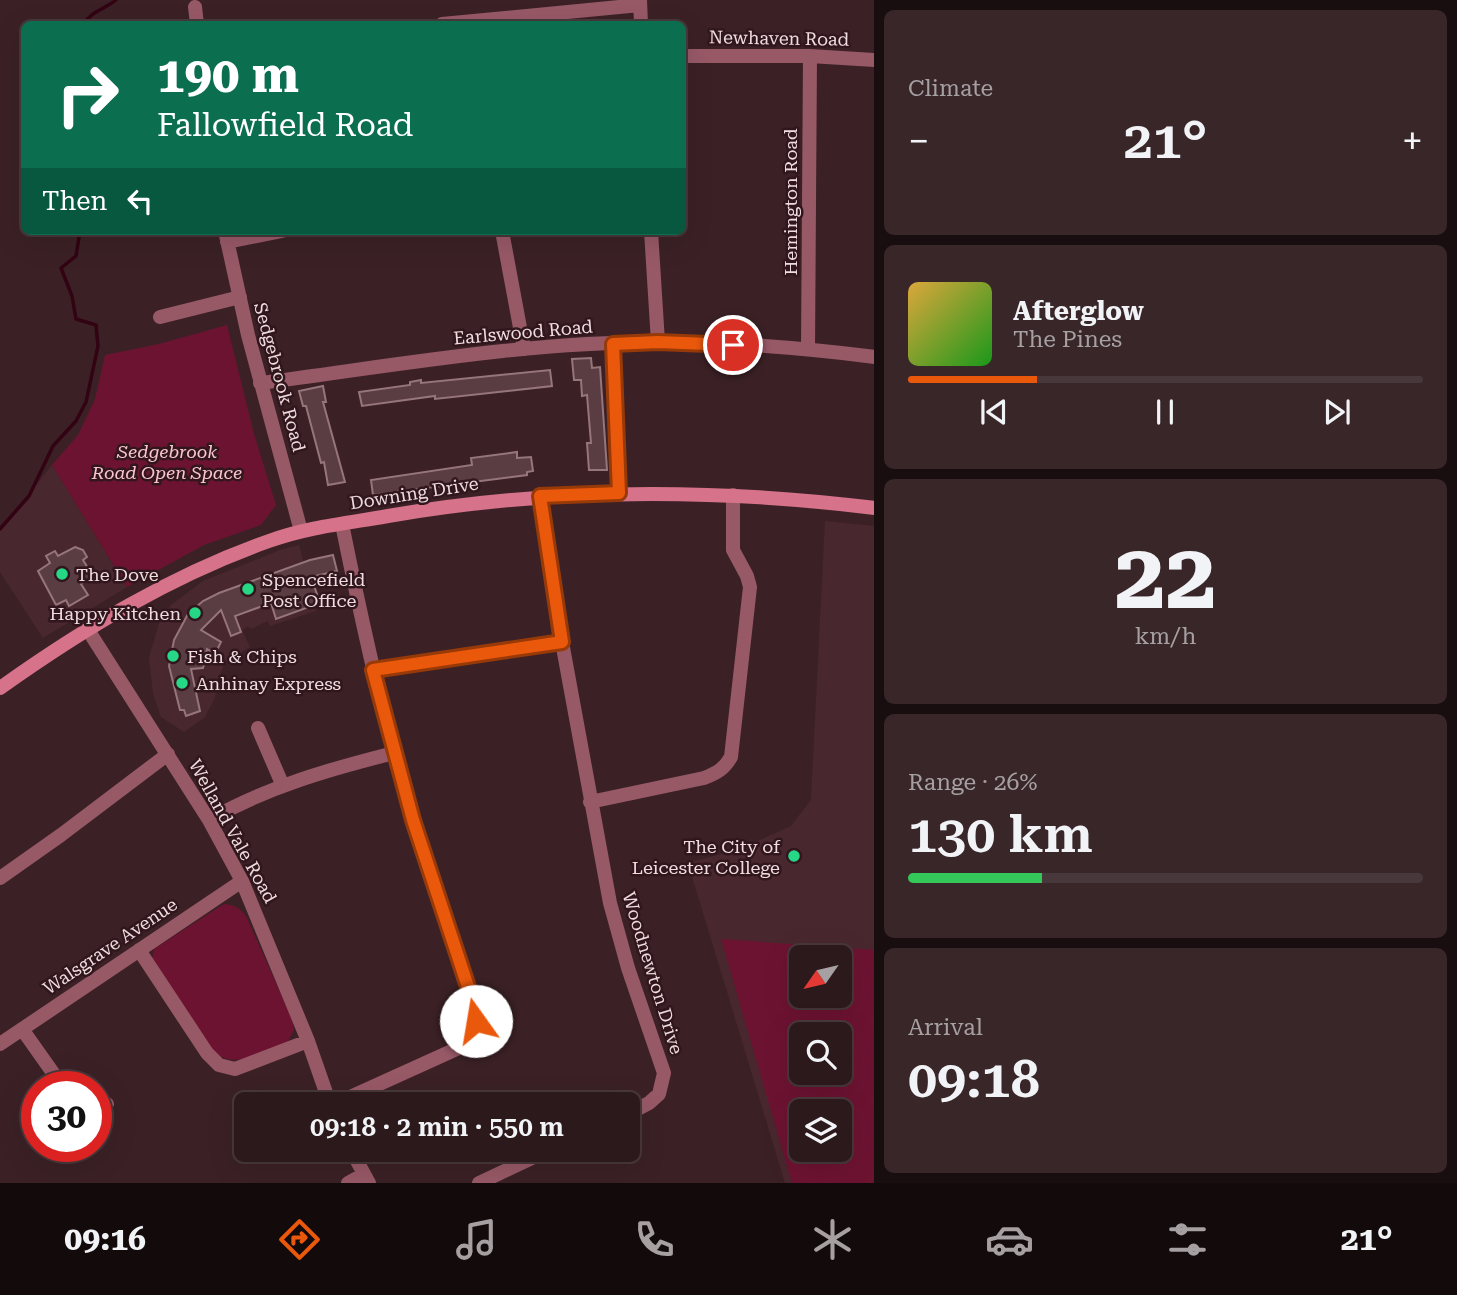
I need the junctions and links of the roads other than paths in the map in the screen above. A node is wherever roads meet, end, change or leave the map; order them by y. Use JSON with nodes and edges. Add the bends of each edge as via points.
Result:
{"nodes":[{"id":1,"x":640,"y":2,"type":"edge"},
{"id":2,"x":195,"y":7,"type":"dead end"},
{"id":3,"x":197,"y":21,"type":"edge"},
{"id":4,"x":481,"y":21,"type":"edge"},
{"id":5,"x":641,"y":21,"type":"edge"},
{"id":6,"x":686,"y":56,"type":"edge"},
{"id":7,"x":810,"y":56,"type":"junction"},
{"id":8,"x":874,"y":60,"type":"edge"},
{"id":9,"x":245,"y":235,"type":"edge"},
{"id":10,"x":503,"y":235,"type":"edge"},
{"id":11,"x":651,"y":235,"type":"edge"},
{"id":12,"x":226,"y":237,"type":"edge"},
{"id":13,"x":240,"y":297,"type":"junction"},
{"id":14,"x":160,"y":317,"type":"dead end"},
{"id":15,"x":658,"y":342,"type":"junction"},
{"id":16,"x":613,"y":344,"type":"junction"},
{"id":17,"x":524,"y":349,"type":"junction"},
{"id":18,"x":808,"y":349,"type":"junction"},
{"id":19,"x":874,"y":357,"type":"edge"},
{"id":20,"x":260,"y":383,"type":"junction"},
{"id":21,"x":619,"y":493,"type":"junction"},
{"id":22,"x":733,"y":495,"type":"junction"},
{"id":23,"x":540,"y":496,"type":"junction"},
{"id":24,"x":874,"y":508,"type":"edge"},
{"id":25,"x":342,"y":524,"type":"junction"},
{"id":26,"x":301,"y":531,"type":"junction"},
{"id":27,"x":88,"y":631,"type":"junction"},
{"id":28,"x":562,"y":642,"type":"junction"},
{"id":29,"x":373,"y":670,"type":"junction"},
{"id":30,"x":0,"y":688,"type":"edge"},
{"id":31,"x":258,"y":728,"type":"dead end"},
{"id":32,"x":394,"y":753,"type":"junction"},
{"id":33,"x":168,"y":754,"type":"junction"},
{"id":34,"x":283,"y":786,"type":"junction"},
{"id":35,"x":590,"y":802,"type":"junction"},
{"id":36,"x":209,"y":820,"type":"junction"},
{"id":37,"x":0,"y":878,"type":"edge"},
{"id":38,"x":243,"y":881,"type":"junction"},
{"id":39,"x":139,"y":950,"type":"junction"},
{"id":40,"x":22,"y":1029,"type":"junction"},
{"id":41,"x":308,"y":1041,"type":"junction"},
{"id":42,"x":0,"y":1044,"type":"edge"},
{"id":43,"x":52,"y":1071,"type":"edge"},
{"id":44,"x":328,"y":1092,"type":"edge"},
{"id":45,"x":360,"y":1092,"type":"edge"},
{"id":46,"x":640,"y":1108,"type":"edge"},
{"id":47,"x":358,"y":1162,"type":"edge"},
{"id":48,"x":524,"y":1162,"type":"edge"},
{"id":49,"x":367,"y":1179,"type":"edge"},
{"id":50,"x":348,"y":1183,"type":"edge"},
{"id":51,"x":479,"y":1183,"type":"edge"}],
"edges":[{"from":1,"to":4,"type":"street"},
{"from":1,"to":5,"type":"street"},
{"from":2,"to":3,"type":"street"},
{"from":6,"to":7,"type":"street","name":"Newhaven Road"},
{"from":7,"to":8,"type":"street","name":"Newhaven Road"},
{"from":7,"to":18,"type":"street","name":"Hemington Road"},
{"from":9,"to":12,"type":"street"},
{"from":10,"to":17,"type":"street"},
{"from":11,"to":15,"type":"street"},
{"from":12,"to":13,"type":"street","name":"Sedgebrook Road"},
{"from":13,"to":14,"type":"street"},
{"from":13,"to":20,"type":"street","name":"Sedgebrook Road"},
{"from":15,"to":16,"type":"street","name":"Earlswood Road"},
{"from":15,"to":18,"type":"street","name":"Earlswood Road"},
{"from":16,"to":17,"type":"street","name":"Earlswood Road"},
{"from":16,"to":21,"type":"street"},
{"from":17,"to":20,"type":"street","name":"Earlswood Road"},
{"from":18,"to":19,"type":"street","name":"Earlswood Road"},
{"from":20,"to":26,"type":"street","name":"Sedgebrook Road"},
{"from":21,"to":22,"type":"street","name":"Downing Drive"},
{"from":21,"to":23,"type":"street","name":"Downing Drive"},
{"from":22,"to":24,"type":"street","name":"Downing Drive"},
{"from":22,"to":35,"type":"street","via":[[733,550],[750,587],[731,757],[716,774],[704,778]]},
{"from":23,"to":25,"type":"street","name":"Downing Drive"},
{"from":23,"to":28,"type":"street","name":"Woodnewton Drive"},
{"from":25,"to":26,"type":"street","name":"Downing Drive"},
{"from":25,"to":29,"type":"street"},
{"from":26,"to":27,"type":"street","name":"Downing Drive","via":[[192,572]]},
{"from":27,"to":30,"type":"street","name":"Downing Drive"},
{"from":27,"to":33,"type":"street","name":"Welland Vale Road"},
{"from":28,"to":29,"type":"street"},
{"from":28,"to":35,"type":"street","name":"Woodnewton Drive"},
{"from":29,"to":32,"type":"street"},
{"from":31,"to":34,"type":"street"},
{"from":32,"to":34,"type":"street"},
{"from":32,"to":45,"type":"street","via":[[476,1021],[463,1046]]},
{"from":33,"to":36,"type":"street","name":"Welland Vale Road"},
{"from":33,"to":37,"type":"street"},
{"from":34,"to":36,"type":"street"},
{"from":35,"to":46,"type":"street","name":"Woodnewton Drive","via":[[610,903],[664,1073],[659,1094]]},
{"from":36,"to":38,"type":"street","name":"Welland Vale Road"},
{"from":38,"to":39,"type":"street","name":"Walsgrave Avenue"},
{"from":38,"to":41,"type":"street","name":"Welland Vale Road"},
{"from":39,"to":40,"type":"street","name":"Walsgrave Avenue"},
{"from":39,"to":41,"type":"street","via":[[219,1065],[235,1069]]},
{"from":40,"to":42,"type":"street","name":"Walsgrave Avenue"},
{"from":40,"to":43,"type":"street"},
{"from":41,"to":44,"type":"street","name":"Welland Vale Road"},
{"from":47,"to":49,"type":"street"},
{"from":48,"to":51,"type":"street"},
{"from":49,"to":50,"type":"street"}]}
